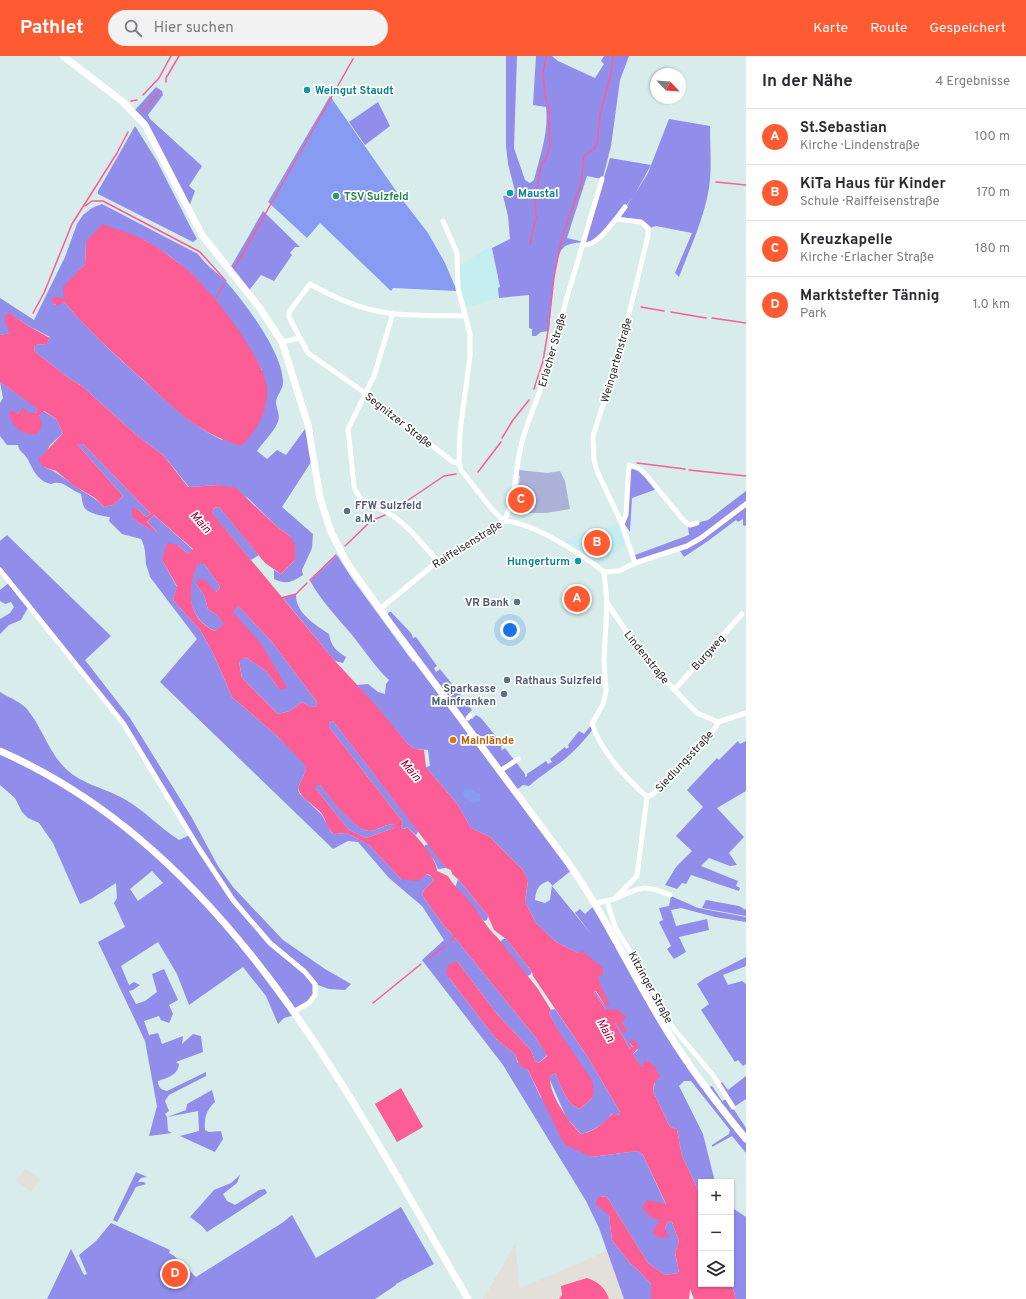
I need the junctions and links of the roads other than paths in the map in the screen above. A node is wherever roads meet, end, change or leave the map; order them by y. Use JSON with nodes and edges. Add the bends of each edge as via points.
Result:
{"nodes":[{"id":1,"x":63,"y":56,"type":"edge"},
{"id":2,"x":602,"y":179,"type":"dead end"},
{"id":3,"x":625,"y":207,"type":"dead end"},
{"id":4,"x":616,"y":219,"type":"junction"},
{"id":5,"x":443,"y":221,"type":"dead end"},
{"id":6,"x":584,"y":245,"type":"junction"},
{"id":7,"x":393,"y":313,"type":"junction"},
{"id":8,"x":465,"y":316,"type":"junction"},
{"id":9,"x":300,"y":338,"type":"junction"},
{"id":10,"x":282,"y":342,"type":"junction"},
{"id":11,"x":365,"y":393,"type":"junction"},
{"id":12,"x":459,"y":463,"type":"junction"},
{"id":13,"x":746,"y":504,"type":"edge"},
{"id":14,"x":504,"y":520,"type":"junction"},
{"id":15,"x":697,"y":523,"type":"dead end"},
{"id":16,"x":622,"y":524,"type":"junction"},
{"id":17,"x":438,"y":561,"type":"junction"},
{"id":18,"x":634,"y":563,"type":"junction"},
{"id":19,"x":0,"y":570,"type":"edge"},
{"id":20,"x":604,"y":572,"type":"junction"},
{"id":21,"x":607,"y":603,"type":"junction"},
{"id":22,"x":380,"y":610,"type":"junction"},
{"id":23,"x":742,"y":614,"type":"dead end"},
{"id":24,"x":674,"y":690,"type":"junction"},
{"id":25,"x":746,"y":713,"type":"edge"},
{"id":26,"x":718,"y":722,"type":"junction"},
{"id":27,"x":0,"y":751,"type":"edge"},
{"id":28,"x":518,"y":759,"type":"dead end"},
{"id":29,"x":500,"y":771,"type":"junction"},
{"id":30,"x":647,"y":797,"type":"junction"},
{"id":31,"x":670,"y":895,"type":"dead end"},
{"id":32,"x":614,"y":898,"type":"junction"},
{"id":33,"x":606,"y":901,"type":"junction"},
{"id":34,"x":596,"y":904,"type":"junction"},
{"id":35,"x":293,"y":1012,"type":"junction"},
{"id":36,"x":733,"y":1107,"type":"dead end"},
{"id":37,"x":746,"y":1139,"type":"edge"},
{"id":38,"x":468,"y":1299,"type":"edge"}],
"edges":[{"from":1,"to":10,"type":"main road","via":[[123,102],[145,125],[202,236],[259,307]]},
{"from":2,"to":6,"type":"street","name":"Erlacher Straße"},
{"from":3,"to":4,"type":"street"},
{"from":4,"to":6,"type":"street","via":[[596,240]]},
{"from":4,"to":16,"type":"street","name":"Weingartenstraße","via":[[641,222],[646,225],[648,232],[620,352],[593,436],[594,460]]},
{"from":5,"to":8,"type":"street","via":[[457,253],[458,288]]},
{"from":6,"to":14,"type":"street","name":"Erlacher Straße","via":[[549,367],[519,453],[509,511]]},
{"from":7,"to":8,"type":"street"},
{"from":7,"to":9,"type":"street","name":"Segnitzer Straße","via":[[354,305],[310,284],[288,317]]},
{"from":7,"to":11,"type":"street","via":[[374,376]]},
{"from":8,"to":12,"type":"street","via":[[470,334],[470,356],[460,431]]},
{"from":9,"to":10,"type":"street"},
{"from":9,"to":11,"type":"street","name":"Segnitzer Straße","via":[[308,353]]},
{"from":10,"to":22,"type":"main road","via":[[302,404],[320,498],[331,532],[347,563]]},
{"from":11,"to":12,"type":"street","name":"Segnitzer Straße","via":[[453,462]]},
{"from":11,"to":17,"type":"street","via":[[348,429],[356,495],[396,518]]},
{"from":12,"to":14,"type":"street","via":[[461,470],[491,508]]},
{"from":13,"to":18,"type":"street","via":[[687,546]]},
{"from":14,"to":17,"type":"street","name":"Raiffeisenstraße"},
{"from":14,"to":20,"type":"street","name":"Raiffeisenstraße","via":[[516,521],[540,532],[589,559]]},
{"from":15,"to":16,"type":"street","via":[[690,525],[685,522],[647,476],[640,469],[629,465],[626,515]]},
{"from":16,"to":18,"type":"street","name":"Weingartenstraße"},
{"from":17,"to":22,"type":"street","name":"Raiffeisenstraße"},
{"from":18,"to":20,"type":"street","via":[[619,570]]},
{"from":19,"to":35,"type":"street","via":[[123,723],[232,900],[270,943],[305,972],[315,984],[315,995],[309,1003]]},
{"from":20,"to":21,"type":"street","name":"Lindenstraße"},
{"from":21,"to":24,"type":"street","name":"Lindenstraße","via":[[632,641]]},
{"from":21,"to":30,"type":"street","via":[[604,660],[606,690],[601,709],[592,724],[625,777]]},
{"from":22,"to":29,"type":"main road"},
{"from":23,"to":24,"type":"street","name":"Burgweg"},
{"from":24,"to":26,"type":"street","name":"Lindenstraße","via":[[697,713]]},
{"from":25,"to":26,"type":"street"},
{"from":26,"to":30,"type":"street","name":"Siedlungsstraße","via":[[686,762]]},
{"from":27,"to":35,"type":"main road","via":[[74,791],[154,852],[196,891],[226,924]]},
{"from":28,"to":29,"type":"street"},
{"from":29,"to":34,"type":"main road","via":[[570,864]]},
{"from":30,"to":32,"type":"street","via":[[636,876]]},
{"from":31,"to":32,"type":"street","via":[[646,887]]},
{"from":32,"to":33,"type":"street"},
{"from":33,"to":34,"type":"street"},
{"from":33,"to":36,"type":"street","name":"Kitzinger Straße","via":[[615,927],[653,989],[665,1015],[713,1076]]},
{"from":34,"to":37,"type":"main road","via":[[669,1034],[710,1094]]},
{"from":35,"to":38,"type":"main road","via":[[369,1130]]}]}
